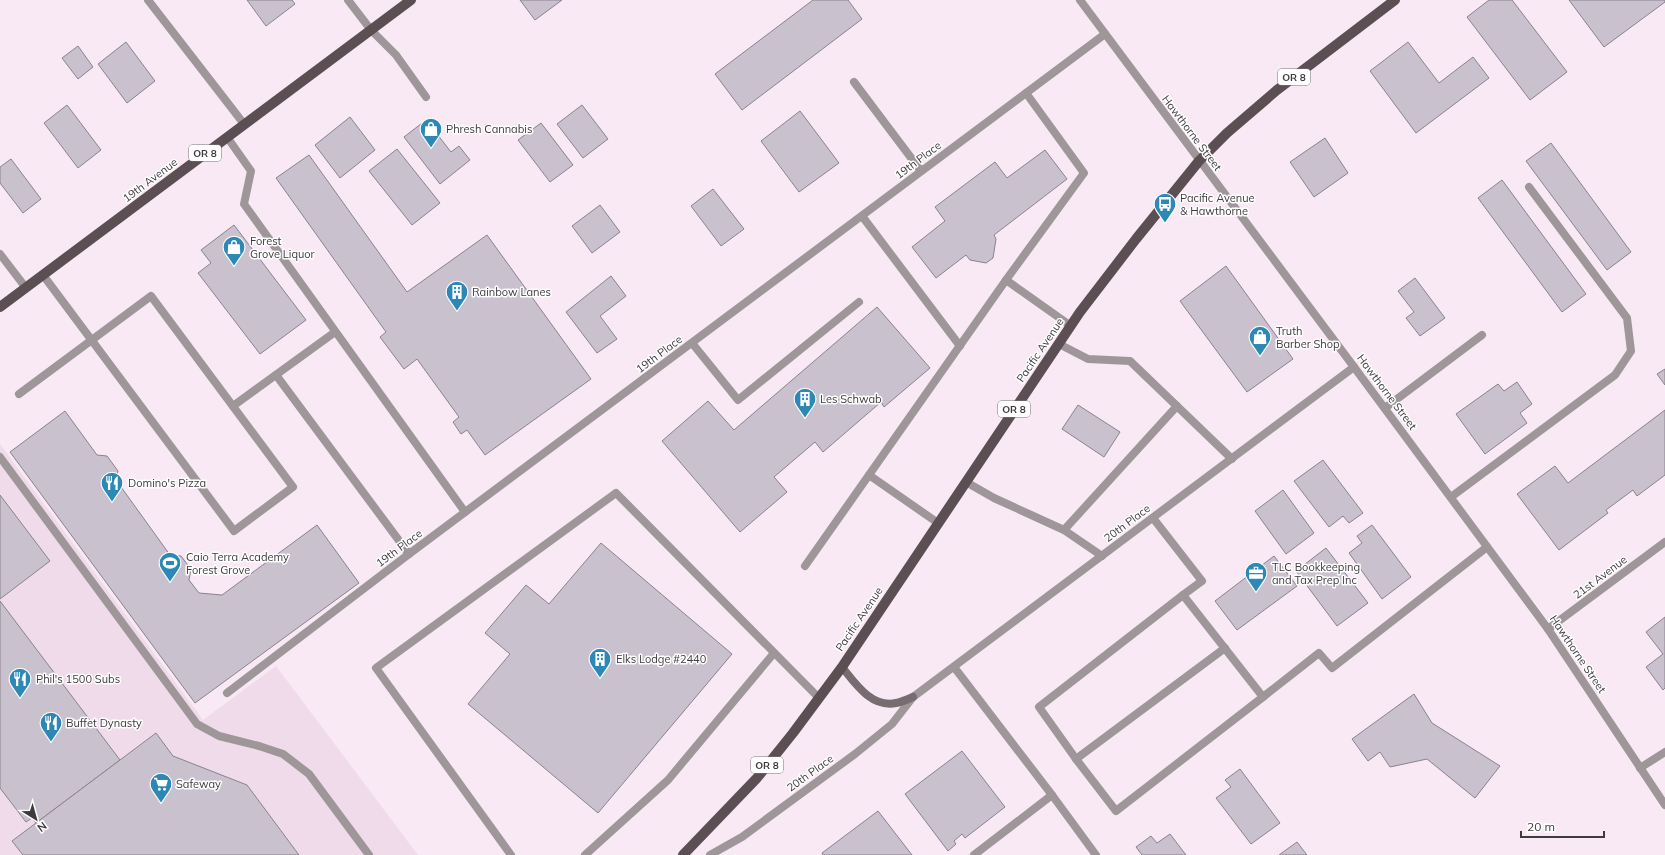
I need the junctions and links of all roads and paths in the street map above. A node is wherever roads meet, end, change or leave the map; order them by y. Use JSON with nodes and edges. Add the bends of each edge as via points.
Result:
{"nodes":[{"id":1,"x":148,"y":0,"type":"edge"},
{"id":2,"x":348,"y":0,"type":"edge"},
{"id":3,"x":411,"y":0,"type":"edge"},
{"id":4,"x":1080,"y":0,"type":"edge"},
{"id":5,"x":1395,"y":0,"type":"edge"},
{"id":6,"x":371,"y":30,"type":"junction"},
{"id":7,"x":1105,"y":34,"type":"junction"},
{"id":8,"x":854,"y":82,"type":"dead end"},
{"id":9,"x":1026,"y":93,"type":"junction"},
{"id":10,"x":426,"y":98,"type":"dead end"},
{"id":11,"x":244,"y":124,"type":"junction"},
{"id":12,"x":227,"y":137,"type":"junction"},
{"id":13,"x":1199,"y":161,"type":"junction"},
{"id":14,"x":922,"y":171,"type":"junction"},
{"id":15,"x":1530,"y":187,"type":"dead end"},
{"id":16,"x":862,"y":216,"type":"junction"},
{"id":17,"x":0,"y":254,"type":"edge"},
{"id":18,"x":43,"y":275,"type":"junction"},
{"id":19,"x":1006,"y":280,"type":"junction"},
{"id":20,"x":26,"y":288,"type":"junction"},
{"id":21,"x":859,"y":302,"type":"dead end"},
{"id":22,"x":0,"y":307,"type":"edge"},
{"id":23,"x":1071,"y":326,"type":"junction"},
{"id":24,"x":335,"y":332,"type":"junction"},
{"id":25,"x":1482,"y":335,"type":"dead end"},
{"id":26,"x":91,"y":340,"type":"junction"},
{"id":27,"x":692,"y":343,"type":"junction"},
{"id":28,"x":1059,"y":344,"type":"junction"},
{"id":29,"x":960,"y":346,"type":"junction"},
{"id":30,"x":1354,"y":367,"type":"junction"},
{"id":31,"x":276,"y":375,"type":"junction"},
{"id":32,"x":19,"y":394,"type":"dead end"},
{"id":33,"x":233,"y":406,"type":"junction"},
{"id":34,"x":1177,"y":406,"type":"junction"},
{"id":35,"x":1385,"y":408,"type":"junction"},
{"id":36,"x":0,"y":456,"type":"edge"},
{"id":37,"x":1232,"y":459,"type":"junction"},
{"id":38,"x":870,"y":475,"type":"junction"},
{"id":39,"x":966,"y":482,"type":"junction"},
{"id":40,"x":1451,"y":497,"type":"junction"},
{"id":41,"x":465,"y":512,"type":"junction"},
{"id":42,"x":1153,"y":518,"type":"junction"},
{"id":43,"x":938,"y":523,"type":"junction"},
{"id":44,"x":1064,"y":530,"type":"junction"},
{"id":45,"x":1665,"y":542,"type":"edge"},
{"id":46,"x":1487,"y":547,"type":"junction"},
{"id":47,"x":409,"y":554,"type":"junction"},
{"id":48,"x":1102,"y":556,"type":"junction"},
{"id":49,"x":805,"y":566,"type":"dead end"},
{"id":50,"x":1183,"y":595,"type":"junction"},
{"id":51,"x":1548,"y":629,"type":"junction"},
{"id":52,"x":1225,"y":648,"type":"junction"},
{"id":53,"x":774,"y":653,"type":"junction"},
{"id":54,"x":842,"y":667,"type":"junction"},
{"id":55,"x":954,"y":667,"type":"junction"},
{"id":56,"x":226,"y":693,"type":"dead end"},
{"id":57,"x":913,"y":697,"type":"junction"},
{"id":58,"x":1263,"y":697,"type":"junction"},
{"id":59,"x":818,"y":698,"type":"junction"},
{"id":60,"x":1665,"y":752,"type":"edge"},
{"id":61,"x":1076,"y":759,"type":"junction"},
{"id":62,"x":1640,"y":768,"type":"junction"},
{"id":63,"x":1052,"y":795,"type":"junction"},
{"id":64,"x":1665,"y":805,"type":"edge"},
{"id":65,"x":369,"y":855,"type":"edge"},
{"id":66,"x":511,"y":855,"type":"edge"},
{"id":67,"x":584,"y":855,"type":"edge"},
{"id":68,"x":683,"y":855,"type":"edge"},
{"id":69,"x":710,"y":855,"type":"edge"},
{"id":70,"x":974,"y":855,"type":"edge"},
{"id":71,"x":1096,"y":855,"type":"edge"}],
"edges":[{"from":1,"to":11,"type":"street"},
{"from":2,"to":6,"type":"street"},
{"from":3,"to":6,"type":"main road","name":"19th Avenue","number":"OR 8"},
{"from":4,"to":7,"type":"street","name":"Hawthorne Street"},
{"from":5,"to":13,"type":"main road","name":"Pacific Avenue","number":"OR 8","via":[[1277,90]]},
{"from":6,"to":10,"type":"street","via":[[396,56]]},
{"from":6,"to":11,"type":"main road","name":"19th Avenue","number":"OR 8"},
{"from":7,"to":9,"type":"street","name":"19th Place"},
{"from":7,"to":13,"type":"street","name":"Hawthorne Street"},
{"from":8,"to":14,"type":"street"},
{"from":9,"to":14,"type":"street","name":"19th Place"},
{"from":9,"to":19,"type":"street","via":[[1084,173]]},
{"from":11,"to":12,"type":"main road","name":"19th Avenue","number":"OR 8"},
{"from":12,"to":18,"type":"main road","name":"19th Avenue","number":"OR 8"},
{"from":12,"to":24,"type":"street","via":[[251,171],[244,204]]},
{"from":13,"to":23,"type":"main road","name":"Pacific Avenue","number":"OR 8"},
{"from":13,"to":30,"type":"street","name":"Hawthorne Street"},
{"from":14,"to":16,"type":"street","name":"19th Place"},
{"from":15,"to":40,"type":"street","via":[[1627,318],[1631,351],[1616,375]]},
{"from":16,"to":27,"type":"street","name":"19th Place"},
{"from":16,"to":29,"type":"street"},
{"from":17,"to":20,"type":"street"},
{"from":18,"to":20,"type":"main road","name":"19th Avenue","number":"OR 8"},
{"from":18,"to":26,"type":"street"},
{"from":19,"to":23,"type":"street"},
{"from":19,"to":29,"type":"street"},
{"from":20,"to":22,"type":"main road","name":"19th Avenue","number":"OR 8"},
{"from":21,"to":27,"type":"street","via":[[738,400]]},
{"from":23,"to":28,"type":"main road","name":"Pacific Avenue","number":"OR 8"},
{"from":24,"to":31,"type":"street"},
{"from":24,"to":41,"type":"street"},
{"from":25,"to":35,"type":"street"},
{"from":26,"to":32,"type":"street"},
{"from":26,"to":33,"type":"street","via":[[151,296]]},
{"from":26,"to":33,"type":"street","via":[[234,531],[293,487]]},
{"from":27,"to":41,"type":"street","name":"19th Place"},
{"from":28,"to":34,"type":"street","via":[[1088,359],[1130,361]]},
{"from":28,"to":39,"type":"main road","name":"Pacific Avenue","number":"OR 8"},
{"from":29,"to":38,"type":"street"},
{"from":30,"to":35,"type":"street","name":"Hawthorne Street"},
{"from":30,"to":37,"type":"street","name":"20th Place"},
{"from":31,"to":33,"type":"street"},
{"from":31,"to":47,"type":"street"},
{"from":34,"to":37,"type":"street"},
{"from":34,"to":44,"type":"street"},
{"from":35,"to":40,"type":"street","name":"Hawthorne Street"},
{"from":36,"to":65,"type":"street","via":[[197,724],[219,736],[283,754],[299,766],[309,774]]},
{"from":37,"to":42,"type":"street","name":"20th Place"},
{"from":38,"to":43,"type":"street"},
{"from":38,"to":49,"type":"street"},
{"from":39,"to":43,"type":"main road","name":"Pacific Avenue","number":"OR 8"},
{"from":39,"to":44,"type":"street","via":[[994,498]]},
{"from":40,"to":46,"type":"street","name":"Hawthorne Street"},
{"from":41,"to":47,"type":"street","name":"19th Place"},
{"from":42,"to":48,"type":"street","name":"20th Place"},
{"from":42,"to":50,"type":"street","via":[[1202,581]]},
{"from":43,"to":54,"type":"main road","name":"Pacific Avenue","number":"OR 8"},
{"from":44,"to":48,"type":"street"},
{"from":45,"to":51,"type":"street","name":"21st Avenue"},
{"from":46,"to":51,"type":"street","name":"Hawthorne Street"},
{"from":46,"to":58,"type":"street","via":[[1332,668],[1320,653]]},
{"from":47,"to":56,"type":"street","name":"19th Place"},
{"from":48,"to":55,"type":"street","name":"20th Place"},
{"from":50,"to":52,"type":"street"},
{"from":50,"to":61,"type":"street","via":[[1039,707]]},
{"from":51,"to":62,"type":"street","name":"Hawthorne Street"},
{"from":52,"to":58,"type":"street"},
{"from":52,"to":61,"type":"street"},
{"from":53,"to":59,"type":"street"},
{"from":53,"to":66,"type":"street","via":[[616,493],[376,668]]},
{"from":53,"to":67,"type":"street","via":[[668,780]]},
{"from":54,"to":57,"type":"street","name":"20th Place","via":[[871,698],[884,703],[894,703]]},
{"from":54,"to":59,"type":"main road","name":"Pacific Avenue","number":"OR 8"},
{"from":55,"to":57,"type":"street","name":"20th Place"},
{"from":55,"to":63,"type":"street"},
{"from":57,"to":69,"type":"street","name":"20th Place","via":[[892,724],[855,754],[742,836]]},
{"from":58,"to":61,"type":"street","via":[[1116,811]]},
{"from":59,"to":68,"type":"main road","name":"Pacific Avenue","number":"OR 8","via":[[757,778]]},
{"from":60,"to":62,"type":"street"},
{"from":62,"to":64,"type":"street","name":"Hawthorne Street"},
{"from":63,"to":70,"type":"street"},
{"from":63,"to":71,"type":"street"}]}
